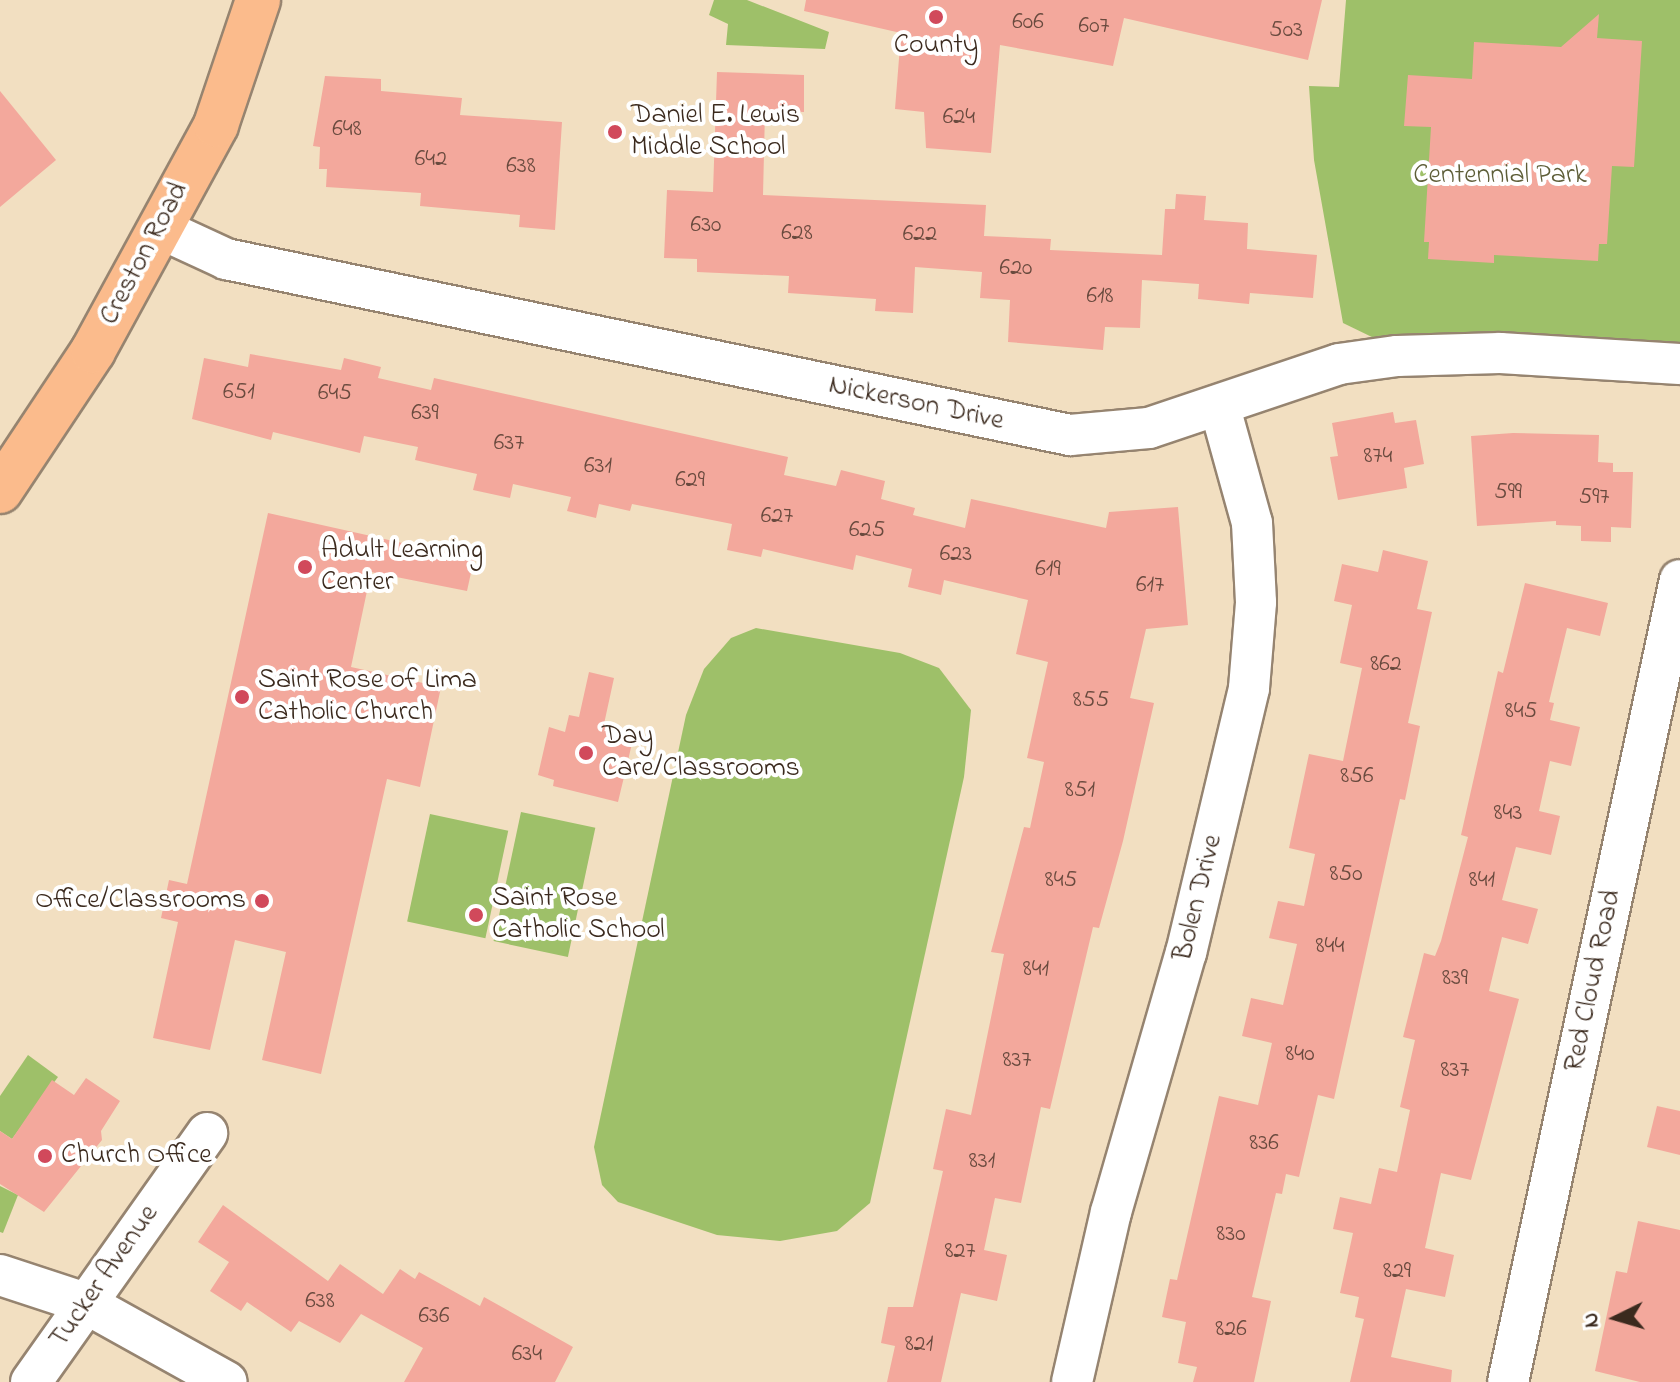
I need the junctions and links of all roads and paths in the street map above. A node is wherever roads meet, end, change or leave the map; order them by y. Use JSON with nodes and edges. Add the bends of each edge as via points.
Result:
{"nodes":[{"id":1,"x":258,"y":0,"type":"edge"},
{"id":2,"x":159,"y":228,"type":"junction"},
{"id":3,"x":1680,"y":364,"type":"edge"},
{"id":4,"x":1220,"y":408,"type":"junction"},
{"id":5,"x":0,"y":491,"type":"edge"},
{"id":6,"x":1680,"y":580,"type":"edge"},
{"id":7,"x":207,"y":1133,"type":"dead end"},
{"id":8,"x":0,"y":1275,"type":"edge"},
{"id":9,"x":85,"y":1303,"type":"junction"},
{"id":10,"x":31,"y":1382,"type":"edge"},
{"id":11,"x":227,"y":1382,"type":"edge"},
{"id":12,"x":1072,"y":1382,"type":"edge"},
{"id":13,"x":1508,"y":1382,"type":"edge"}],
"edges":[{"from":1,"to":2,"type":"main road","name":"Creston Road","via":[[216,125]]},
{"from":2,"to":4,"type":"street","name":"Nickerson Drive","via":[[226,259],[1070,435],[1149,428]]},
{"from":2,"to":5,"type":"main road","name":"Creston Road","via":[[93,351]]},
{"from":3,"to":4,"type":"street","name":"Nickerson Drive","via":[[1500,353],[1397,356],[1339,364]]},
{"from":4,"to":12,"type":"street","name":"Bolen Drive","via":[[1252,523],[1256,602],[1249,688],[1186,953],[1111,1212]]},
{"from":6,"to":13,"type":"street","name":"Red Cloud Road"},
{"from":7,"to":9,"type":"street","name":"Tucker Avenue"},
{"from":8,"to":9,"type":"street"},
{"from":9,"to":10,"type":"street","name":"Tucker Avenue"},
{"from":9,"to":11,"type":"street"}]}
